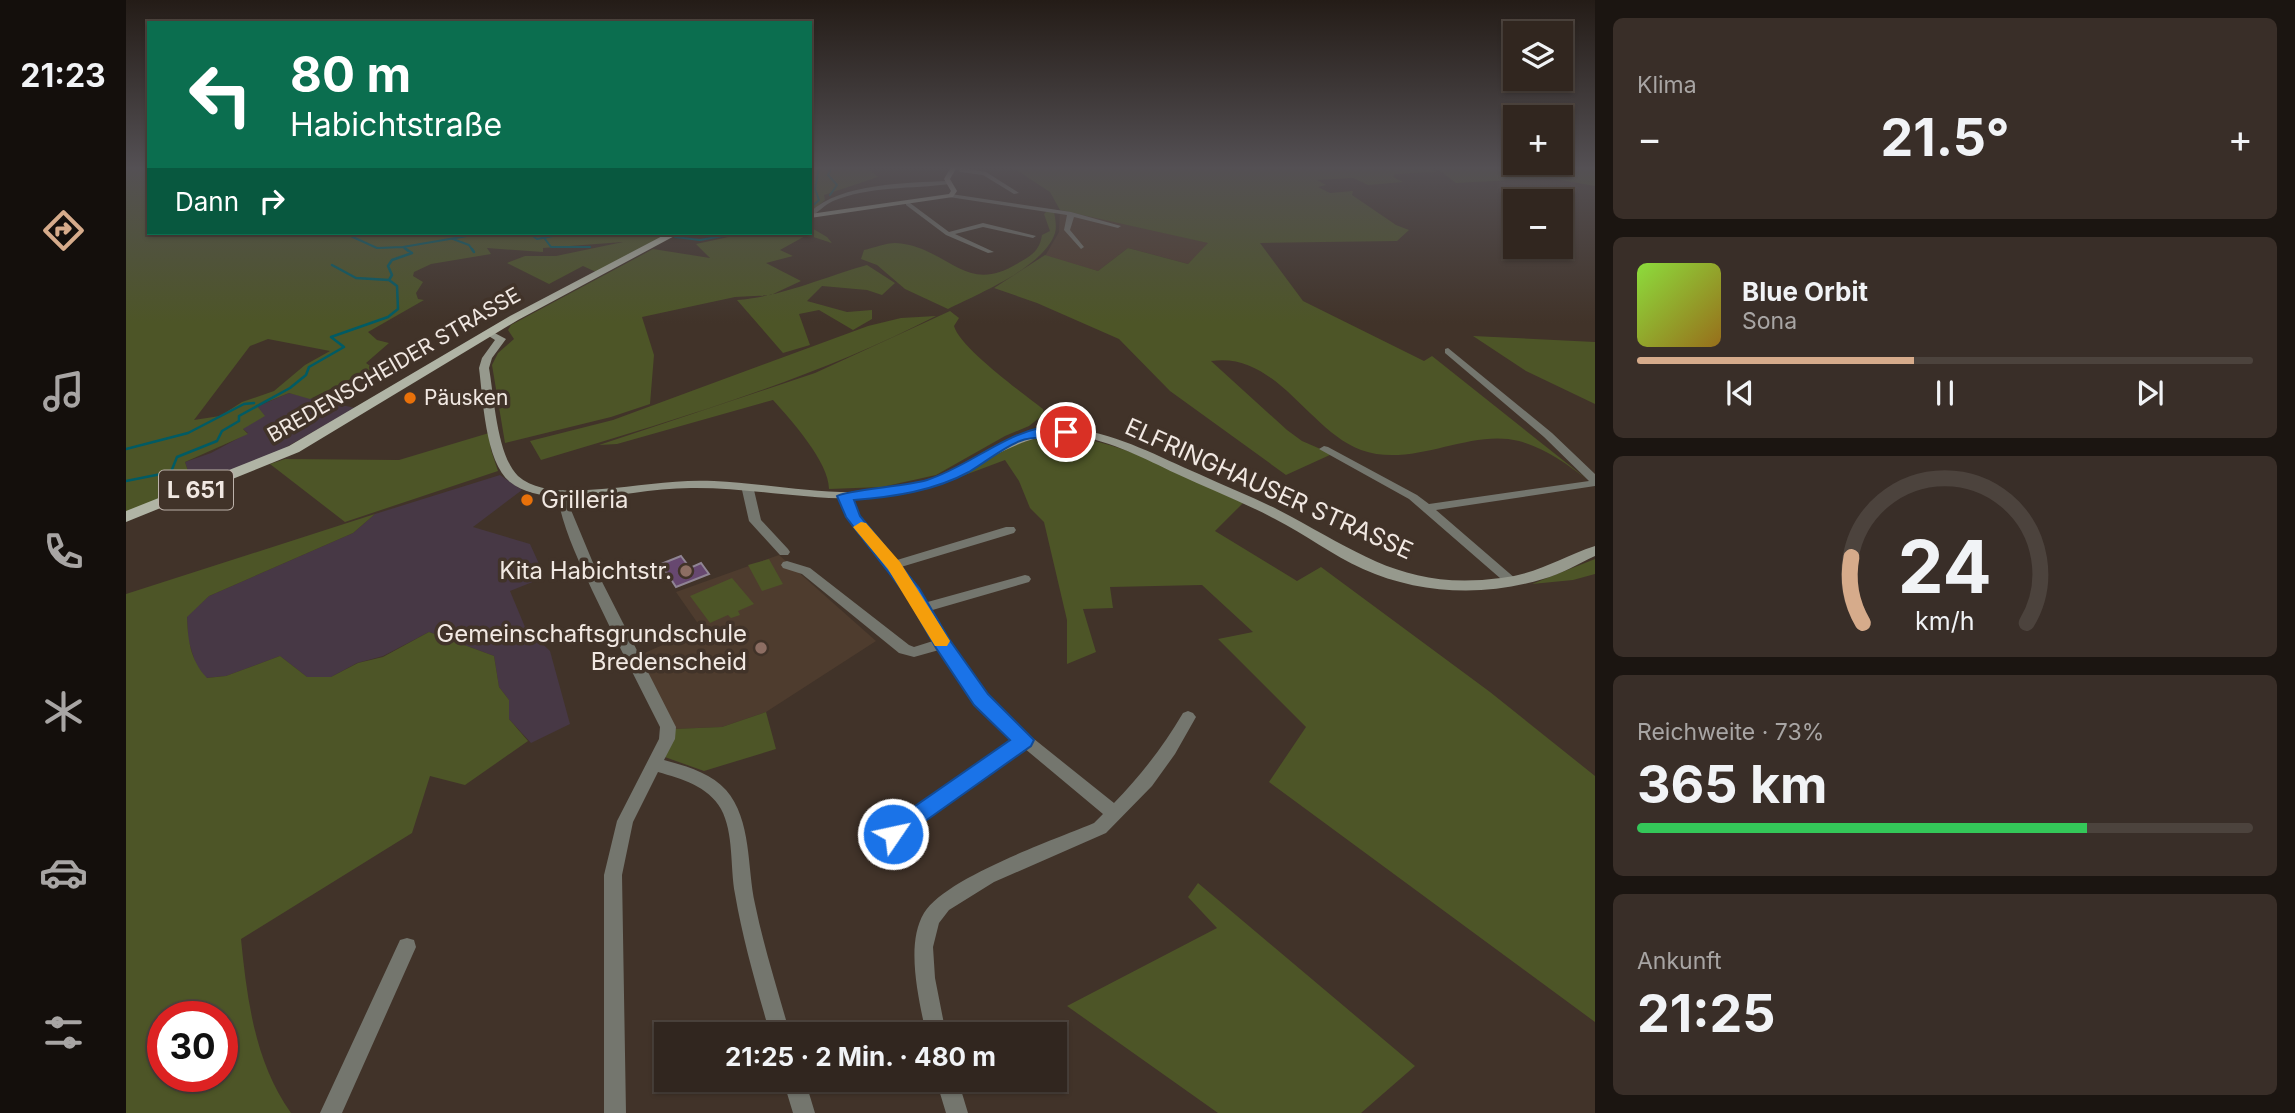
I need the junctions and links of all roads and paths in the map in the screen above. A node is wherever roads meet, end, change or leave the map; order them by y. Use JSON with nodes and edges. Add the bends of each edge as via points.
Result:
{"nodes":[{"id":1,"x":928,"y":219,"type":"edge"},
{"id":2,"x":1070,"y":219,"type":"edge"},
{"id":3,"x":1090,"y":219,"type":"edge"},
{"id":4,"x":1118,"y":226,"type":"dead end"},
{"id":5,"x":948,"y":234,"type":"junction"},
{"id":6,"x":671,"y":235,"type":"edge"},
{"id":7,"x":1033,"y":236,"type":"dead end"},
{"id":8,"x":1081,"y":247,"type":"dead end"},
{"id":9,"x":990,"y":252,"type":"dead end"},
{"id":10,"x":489,"y":333,"type":"junction"},
{"id":11,"x":1448,"y":351,"type":"dead end"},
{"id":12,"x":1324,"y":449,"type":"dead end"},
{"id":13,"x":1595,"y":481,"type":"edge"},
{"id":14,"x":748,"y":490,"type":"junction"},
{"id":15,"x":563,"y":493,"type":"junction"},
{"id":16,"x":845,"y":496,"type":"junction"},
{"id":17,"x":1428,"y":508,"type":"junction"},
{"id":18,"x":126,"y":517,"type":"edge"},
{"id":19,"x":1010,"y":530,"type":"dead end"},
{"id":20,"x":1595,"y":551,"type":"edge"},
{"id":21,"x":894,"y":565,"type":"junction"},
{"id":22,"x":1026,"y":579,"type":"dead end"},
{"id":23,"x":1512,"y":582,"type":"junction"},
{"id":24,"x":923,"y":608,"type":"junction"},
{"id":25,"x":942,"y":644,"type":"junction"},
{"id":26,"x":1188,"y":717,"type":"dead end"},
{"id":27,"x":1024,"y":740,"type":"junction"},
{"id":28,"x":654,"y":764,"type":"junction"},
{"id":29,"x":1114,"y":813,"type":"junction"},
{"id":30,"x":893,"y":834,"type":"dead end"},
{"id":31,"x":407,"y":947,"type":"dead end"},
{"id":32,"x":776,"y":1022,"type":"edge"},
{"id":33,"x":934,"y":1022,"type":"edge"},
{"id":34,"x":798,"y":1092,"type":"edge"},
{"id":35,"x":951,"y":1092,"type":"edge"},
{"id":36,"x":331,"y":1113,"type":"edge"},
{"id":37,"x":615,"y":1113,"type":"edge"},
{"id":38,"x":804,"y":1113,"type":"edge"},
{"id":39,"x":957,"y":1113,"type":"edge"}],
"edges":[{"from":1,"to":5,"type":"street"},
{"from":2,"to":8,"type":"street","via":[[1067,230]]},
{"from":3,"to":4,"type":"street"},
{"from":5,"to":7,"type":"street","via":[[983,225]]},
{"from":5,"to":9,"type":"street"},
{"from":6,"to":10,"type":"main road","name":"BREDENSCHEIDER STRASSE","number":"L 651"},
{"from":10,"to":15,"type":"main road","name":"ELFRINGHAUSER STRASSE","via":[[501,339],[484,368],[501,460],[516,481]]},
{"from":10,"to":18,"type":"main road","name":"BREDENSCHEIDER STRASSE","number":"L 651","via":[[279,456]]},
{"from":11,"to":13,"type":"street"},
{"from":12,"to":17,"type":"street"},
{"from":13,"to":17,"type":"street"},
{"from":14,"to":15,"type":"main road","name":"ELFRINGHAUSER STRASSE","via":[[685,484]]},
{"from":14,"to":16,"type":"main road","name":"ELFRINGHAUSER STRASSE"},
{"from":14,"to":25,"type":"street","via":[[755,521],[785,558],[904,649],[914,652]]},
{"from":15,"to":28,"type":"street","via":[[577,541],[668,727]]},
{"from":16,"to":21,"type":"street","via":[[853,517]]},
{"from":16,"to":23,"type":"main road","name":"ELFRINGHAUSER STRASSE","via":[[930,484],[1022,435],[1075,432],[1118,444],[1188,474],[1382,570],[1430,581]]},
{"from":17,"to":23,"type":"street"},
{"from":19,"to":21,"type":"street"},
{"from":20,"to":23,"type":"main road","name":"ELFRINGHAUSER STRASSE"},
{"from":21,"to":24,"type":"street"},
{"from":22,"to":24,"type":"street"},
{"from":24,"to":25,"type":"street"},
{"from":25,"to":27,"type":"street","via":[[994,715]]},
{"from":26,"to":29,"type":"street","via":[[1152,773]]},
{"from":27,"to":29,"type":"street"},
{"from":27,"to":30,"type":"street"},
{"from":28,"to":32,"type":"street","via":[[709,785],[723,798],[733,818],[742,884]]},
{"from":28,"to":37,"type":"street","via":[[625,821],[613,876]]},
{"from":29,"to":33,"type":"street","via":[[1082,838],[1013,864],[943,904],[931,919],[924,947]]},
{"from":31,"to":36,"type":"street"},
{"from":34,"to":38,"type":"street"},
{"from":35,"to":39,"type":"street"}]}
